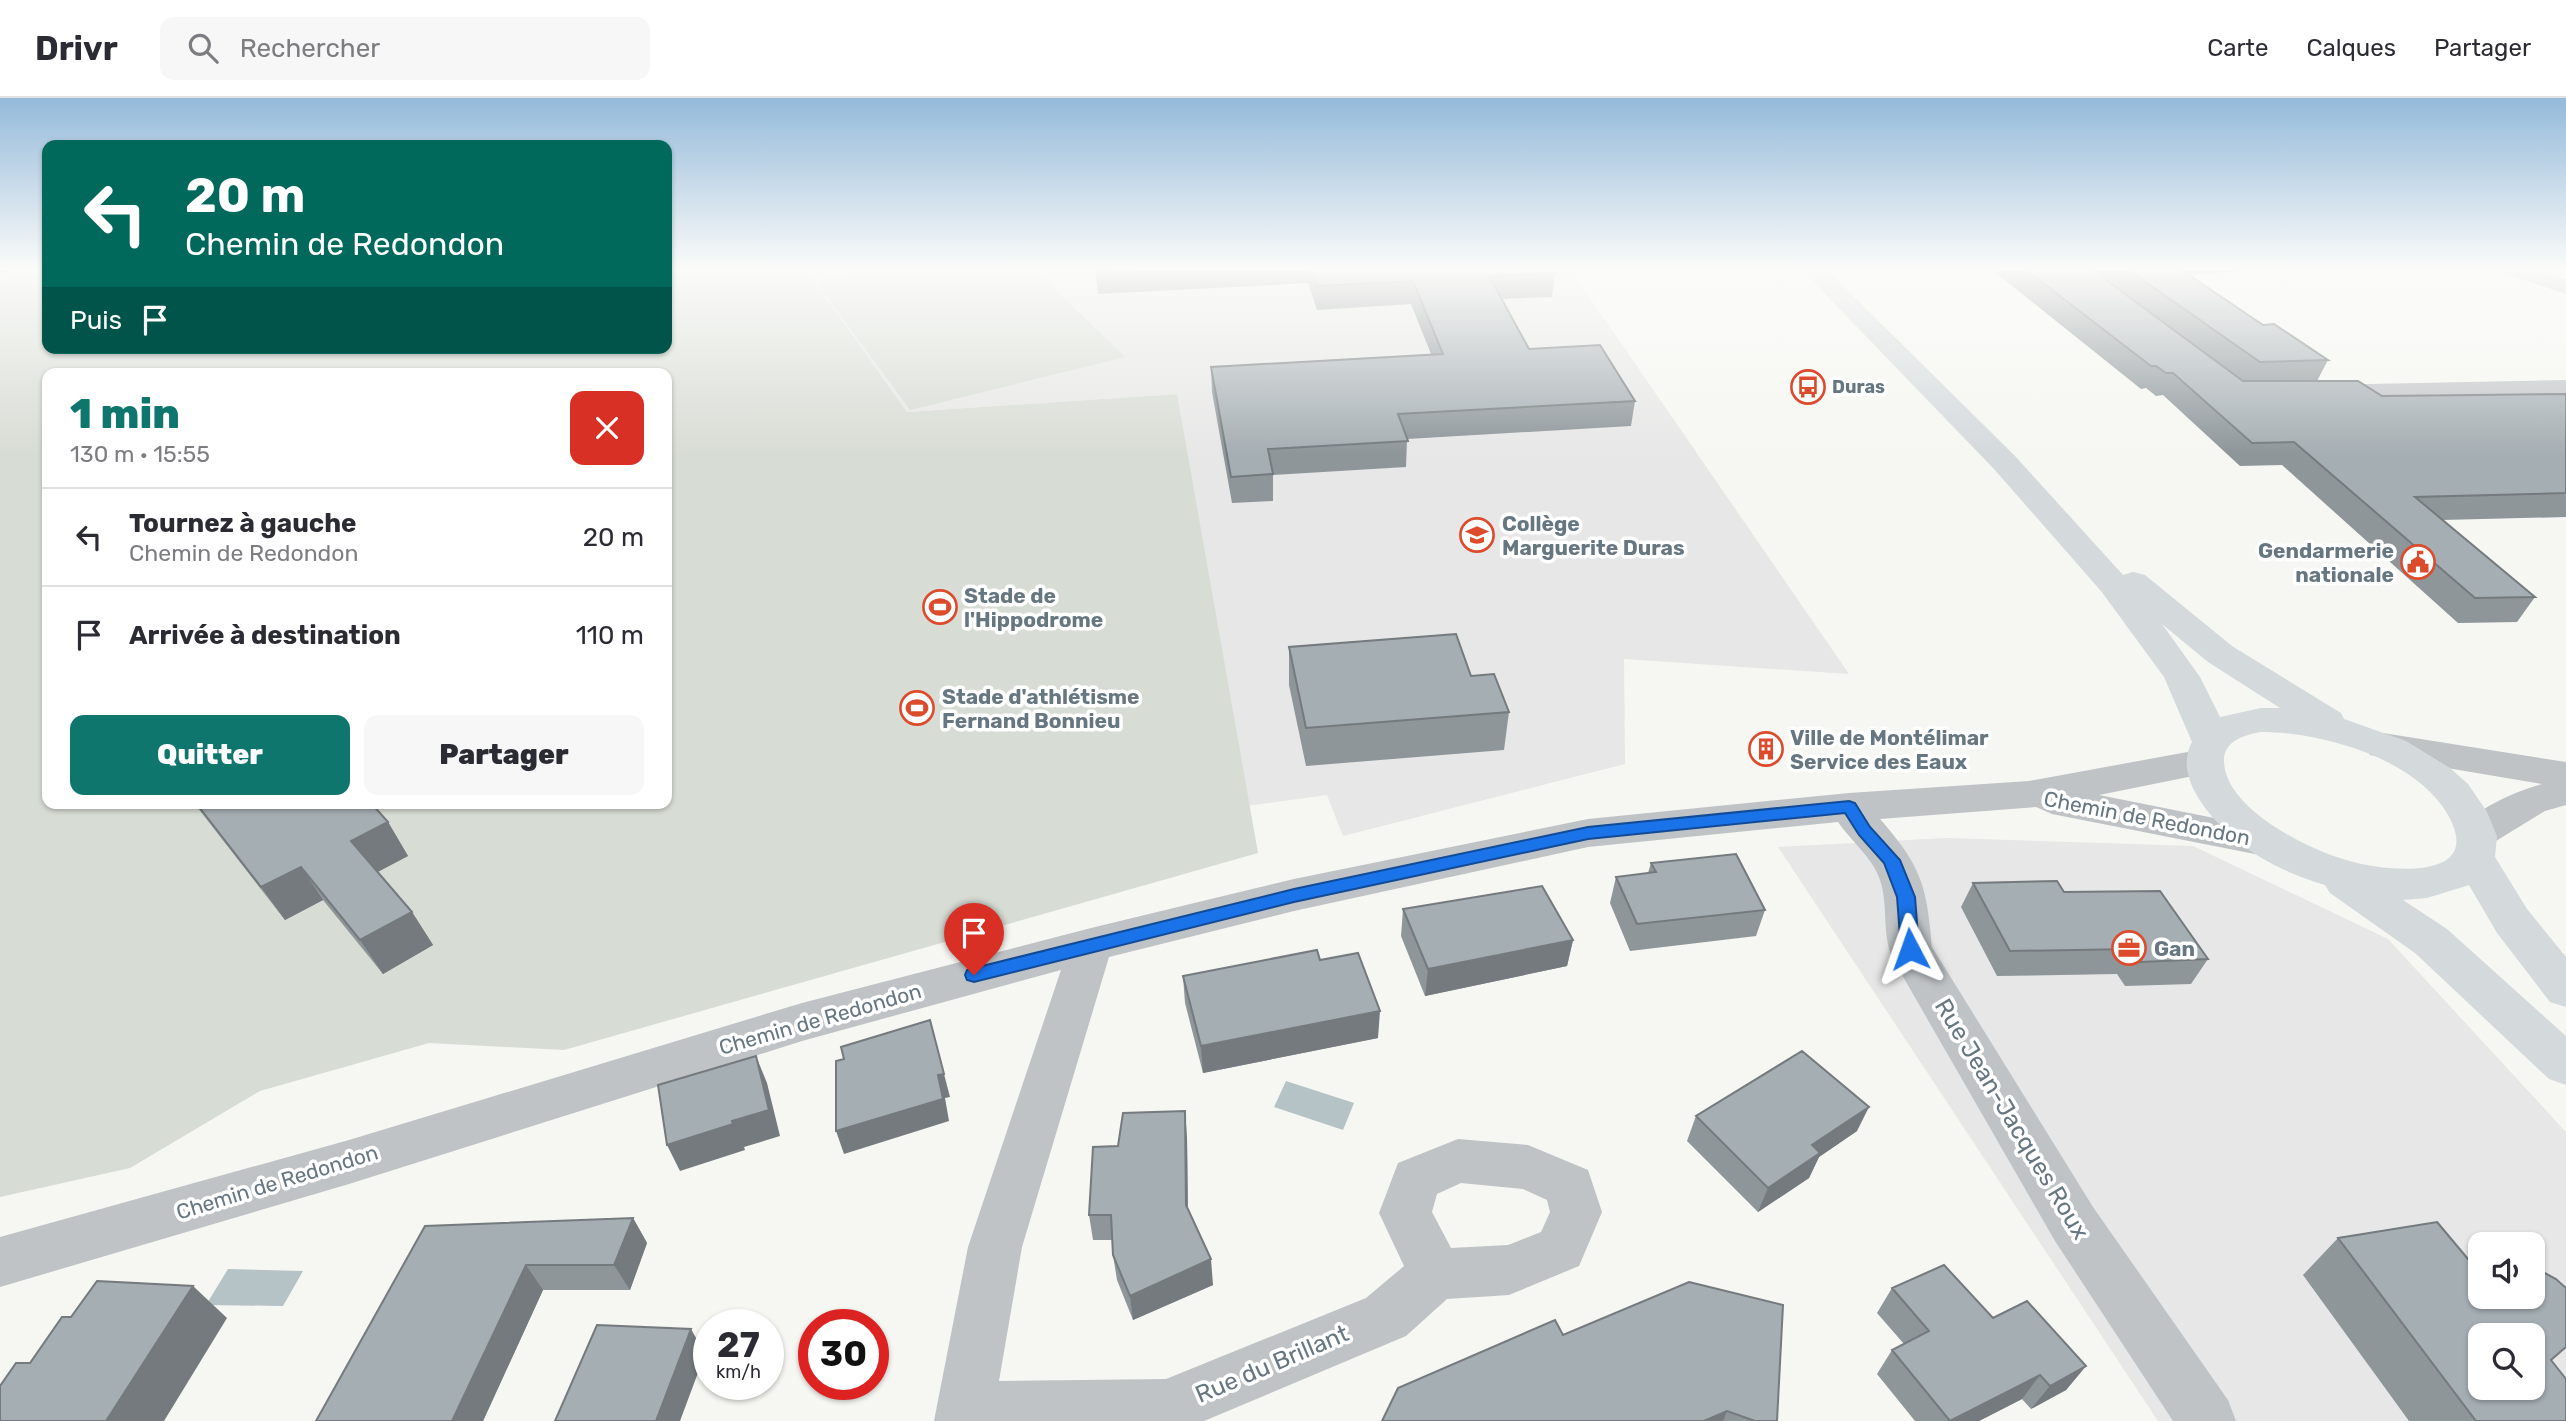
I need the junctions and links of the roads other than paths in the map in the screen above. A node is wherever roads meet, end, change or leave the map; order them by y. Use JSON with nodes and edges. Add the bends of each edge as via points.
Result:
{"nodes":[{"id":1,"x":1874,"y":331,"type":"edge"},
{"id":2,"x":2566,"y":388,"type":"edge"},
{"id":3,"x":2298,"y":393,"type":"edge"},
{"id":4,"x":2066,"y":527,"type":"junction"},
{"id":5,"x":2341,"y":730,"type":"junction"},
{"id":6,"x":2383,"y":746,"type":"junction"},
{"id":7,"x":2207,"y":751,"type":"junction"},
{"id":8,"x":2566,"y":775,"type":"edge"},
{"id":9,"x":2566,"y":791,"type":"edge"},
{"id":10,"x":2029,"y":795,"type":"junction"},
{"id":11,"x":1849,"y":807,"type":"junction"},
{"id":12,"x":2265,"y":841,"type":"junction"},
{"id":13,"x":2476,"y":846,"type":"junction"},
{"id":14,"x":2332,"y":873,"type":"junction"},
{"id":15,"x":1091,"y":945,"type":"junction"},
{"id":16,"x":2566,"y":989,"type":"edge"},
{"id":17,"x":2566,"y":1065,"type":"edge"},
{"id":18,"x":0,"y":1262,"type":"edge"},
{"id":19,"x":1436,"y":1273,"type":"dead end"},
{"id":20,"x":964,"y":1417,"type":"edge"},
{"id":21,"x":2207,"y":1421,"type":"edge"}],
"edges":[{"from":1,"to":4,"type":"main road"},
{"from":2,"to":3,"type":"street"},
{"from":4,"to":5,"type":"main road","via":[[2220,654]]},
{"from":4,"to":7,"type":"main road","via":[[2160,642],[2201,709]]},
{"from":5,"to":6,"type":"main road"},
{"from":5,"to":7,"type":"main road","via":[[2299,721],[2261,720],[2231,727]]},
{"from":6,"to":8,"type":"street"},
{"from":6,"to":13,"type":"main road","via":[[2446,787],[2466,810]]},
{"from":7,"to":10,"type":"street","name":"Chemin de Redondon"},
{"from":7,"to":12,"type":"main road","via":[[2210,787],[2231,814]]},
{"from":9,"to":13,"type":"street","via":[[2531,801]]},
{"from":10,"to":11,"type":"street","name":"Chemin de Redondon"},
{"from":10,"to":12,"type":"street","name":"Chemin de Redondon"},
{"from":11,"to":15,"type":"street","name":"Chemin de Redondon","via":[[1588,833],[1294,895]]},
{"from":11,"to":21,"type":"street","name":"Rue Jean-Jacques Roux","via":[[1892,860],[1906,897],[1910,949],[2074,1224]]},
{"from":12,"to":14,"type":"main road"},
{"from":13,"to":14,"type":"main road","via":[[2460,873],[2437,882],[2382,883]]},
{"from":13,"to":16,"type":"main road","via":[[2512,921]]},
{"from":14,"to":17,"type":"main road","via":[[2431,941]]},
{"from":15,"to":18,"type":"street","name":"Chemin de Redondon","via":[[802,1023]]},
{"from":15,"to":20,"type":"street","via":[[995,1247]]},
{"from":19,"to":20,"type":"street","name":"Rue du Brillant","via":[[1386,1317],[1166,1408],[1000,1410]]}]}
